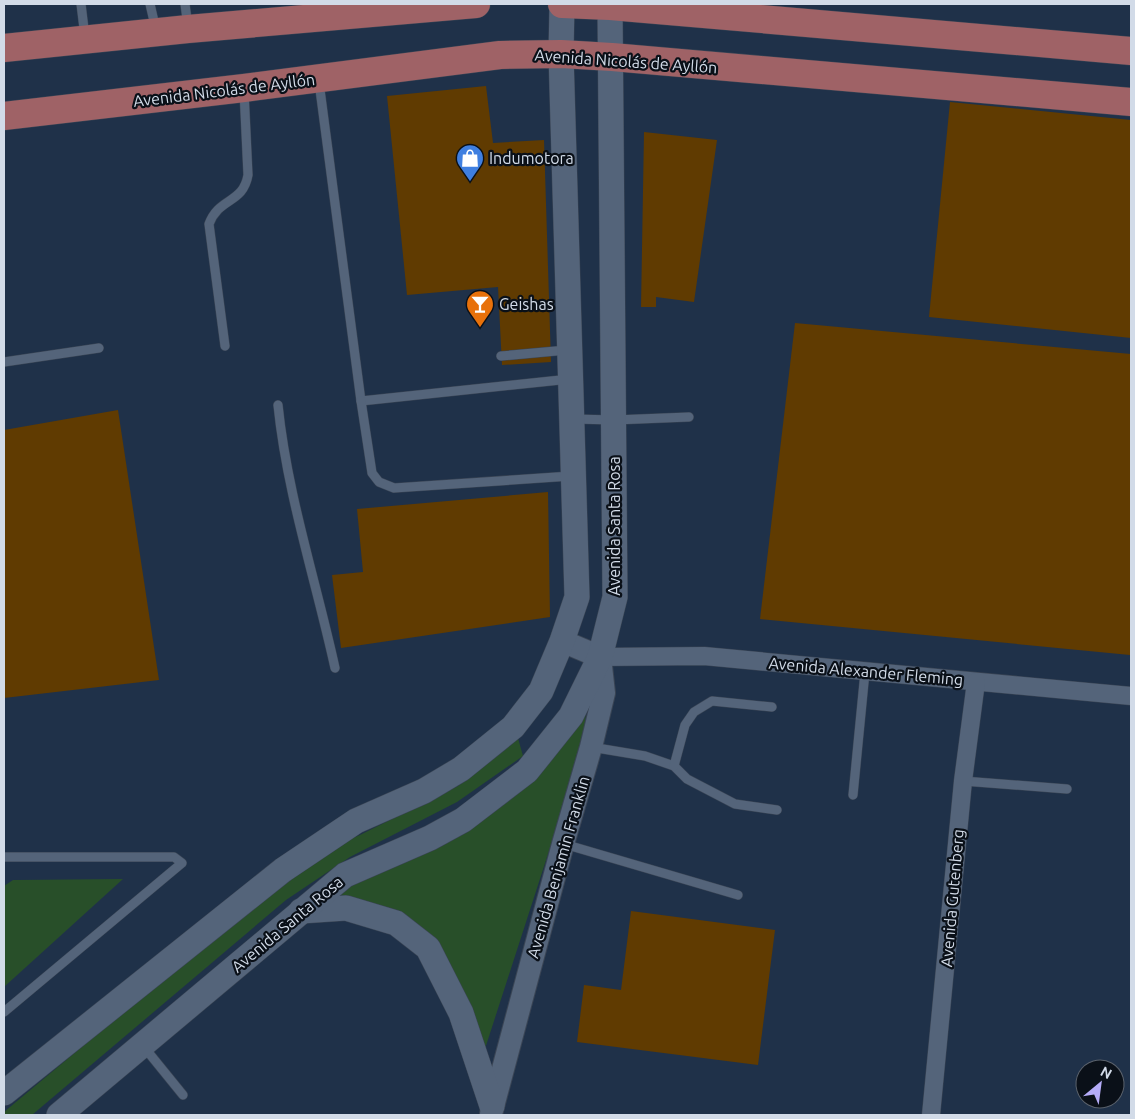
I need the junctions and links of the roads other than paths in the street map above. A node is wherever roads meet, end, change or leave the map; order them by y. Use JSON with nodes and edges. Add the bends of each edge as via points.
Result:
{"nodes":[{"id":1,"x":81,"y":4,"type":"edge"},
{"id":2,"x":150,"y":4,"type":"edge"},
{"id":3,"x":476,"y":4,"type":"edge"},
{"id":4,"x":562,"y":4,"type":"edge"},
{"id":5,"x":610,"y":5,"type":"edge"},
{"id":6,"x":722,"y":10,"type":"edge"},
{"id":7,"x":187,"y":16,"type":"edge"},
{"id":8,"x":157,"y":33,"type":"junction"},
{"id":9,"x":85,"y":40,"type":"junction"},
{"id":10,"x":4,"y":44,"type":"edge"},
{"id":11,"x":1131,"y":51,"type":"edge"},
{"id":12,"x":561,"y":54,"type":"junction"},
{"id":13,"x":612,"y":57,"type":"junction"},
{"id":14,"x":319,"y":78,"type":"junction"},
{"id":15,"x":244,"y":88,"type":"junction"},
{"id":16,"x":1131,"y":102,"type":"edge"},
{"id":17,"x":4,"y":116,"type":"edge"},
{"id":18,"x":225,"y":346,"type":"dead end"},
{"id":19,"x":99,"y":348,"type":"dead end"},
{"id":20,"x":570,"y":350,"type":"junction"},
{"id":21,"x":501,"y":356,"type":"dead end"},
{"id":22,"x":4,"y":362,"type":"edge"},
{"id":23,"x":570,"y":379,"type":"junction"},
{"id":24,"x":361,"y":402,"type":"junction"},
{"id":25,"x":278,"y":405,"type":"dead end"},
{"id":26,"x":689,"y":417,"type":"dead end"},
{"id":27,"x":572,"y":419,"type":"junction"},
{"id":28,"x":614,"y":420,"type":"junction"},
{"id":29,"x":574,"y":476,"type":"junction"},
{"id":30,"x":562,"y":641,"type":"junction"},
{"id":31,"x":600,"y":657,"type":"junction"},
{"id":32,"x":335,"y":668,"type":"dead end"},
{"id":33,"x":865,"y":672,"type":"junction"},
{"id":34,"x":976,"y":682,"type":"junction"},
{"id":35,"x":1131,"y":696,"type":"edge"},
{"id":36,"x":772,"y":707,"type":"dead end"},
{"id":37,"x":591,"y":747,"type":"junction"},
{"id":38,"x":674,"y":766,"type":"junction"},
{"id":39,"x":963,"y":782,"type":"junction"},
{"id":40,"x":1067,"y":789,"type":"dead end"},
{"id":41,"x":854,"y":795,"type":"dead end"},
{"id":42,"x":777,"y":810,"type":"dead end"},
{"id":43,"x":563,"y":844,"type":"junction"},
{"id":44,"x":4,"y":857,"type":"edge"},
{"id":45,"x":738,"y":895,"type":"dead end"},
{"id":46,"x":301,"y":911,"type":"junction"},
{"id":47,"x":4,"y":1012,"type":"edge"},
{"id":48,"x":142,"y":1045,"type":"junction"},
{"id":49,"x":4,"y":1093,"type":"edge"},
{"id":50,"x":183,"y":1095,"type":"dead end"},
{"id":51,"x":491,"y":1111,"type":"edge"},
{"id":52,"x":59,"y":1115,"type":"edge"},
{"id":53,"x":931,"y":1115,"type":"edge"}],
"edges":[{"from":1,"to":9,"type":"lane"},
{"from":2,"to":8,"type":"lane"},
{"from":3,"to":7,"type":"main road"},
{"from":4,"to":5,"type":"main road"},
{"from":4,"to":12,"type":"main road"},
{"from":5,"to":6,"type":"main road"},
{"from":5,"to":13,"type":"main road","name":"Avenida Santa Rosa"},
{"from":6,"to":11,"type":"main road"},
{"from":7,"to":8,"type":"main road"},
{"from":8,"to":9,"type":"main road"},
{"from":9,"to":10,"type":"main road"},
{"from":12,"to":13,"type":"main road","name":"Avenida Nicolás de Ayllón"},
{"from":12,"to":14,"type":"main road","name":"Avenida Nicolás de Ayllón","via":[[500,55]]},
{"from":12,"to":20,"type":"main road"},
{"from":13,"to":16,"type":"main road","name":"Avenida Nicolás de Ayllón"},
{"from":13,"to":28,"type":"main road","name":"Avenida Santa Rosa"},
{"from":14,"to":15,"type":"main road","name":"Avenida Nicolás de Ayllón"},
{"from":14,"to":24,"type":"lane"},
{"from":15,"to":17,"type":"main road","name":"Avenida Nicolás de Ayllón"},
{"from":15,"to":18,"type":"lane","via":[[247,184],[242,192],[212,215],[209,224]]},
{"from":19,"to":22,"type":"lane"},
{"from":20,"to":21,"type":"lane"},
{"from":20,"to":23,"type":"main road"},
{"from":23,"to":24,"type":"lane"},
{"from":23,"to":27,"type":"main road"},
{"from":24,"to":29,"type":"lane","via":[[372,474],[379,482],[394,488]]},
{"from":25,"to":32,"type":"lane","via":[[295,503]]},
{"from":26,"to":28,"type":"lane"},
{"from":27,"to":28,"type":"lane"},
{"from":27,"to":29,"type":"main road"},
{"from":28,"to":31,"type":"main road","name":"Avenida Santa Rosa","via":[[615,596]]},
{"from":29,"to":30,"type":"main road","via":[[577,597]]},
{"from":30,"to":31,"type":"street"},
{"from":30,"to":49,"type":"main road","via":[[541,691],[513,727],[461,769],[424,791],[356,821],[283,870]]},
{"from":31,"to":33,"type":"street","name":"Avenida Alexander Fleming","via":[[704,656]]},
{"from":31,"to":37,"type":"street","name":"Avenida Benjamin Franklin","via":[[604,692]]},
{"from":31,"to":46,"type":"main road","name":"Avenida Santa Rosa","via":[[571,716],[527,770],[463,820],[345,875]]},
{"from":33,"to":34,"type":"street","name":"Avenida Alexander Fleming"},
{"from":33,"to":41,"type":"lane"},
{"from":34,"to":35,"type":"street","name":"Avenida Alexander Fleming"},
{"from":34,"to":39,"type":"street","name":"Avenida Gutenberg"},
{"from":36,"to":38,"type":"lane","via":[[712,701],[694,712],[685,725]]},
{"from":37,"to":38,"type":"lane","via":[[645,756]]},
{"from":37,"to":43,"type":"street","name":"Avenida Benjamin Franklin"},
{"from":38,"to":42,"type":"lane","via":[[687,779],[736,804]]},
{"from":39,"to":40,"type":"lane"},
{"from":39,"to":53,"type":"street","name":"Avenida Gutenberg"},
{"from":43,"to":45,"type":"lane"},
{"from":43,"to":51,"type":"street","name":"Avenida Benjamin Franklin"},
{"from":44,"to":47,"type":"lane","via":[[174,857],[182,863]]},
{"from":46,"to":48,"type":"main road","name":"Avenida Santa Rosa"},
{"from":46,"to":51,"type":"main road","via":[[346,908],[396,923],[428,948],[461,1013]]},
{"from":48,"to":50,"type":"lane"},
{"from":48,"to":52,"type":"main road","name":"Avenida Santa Rosa"}]}
